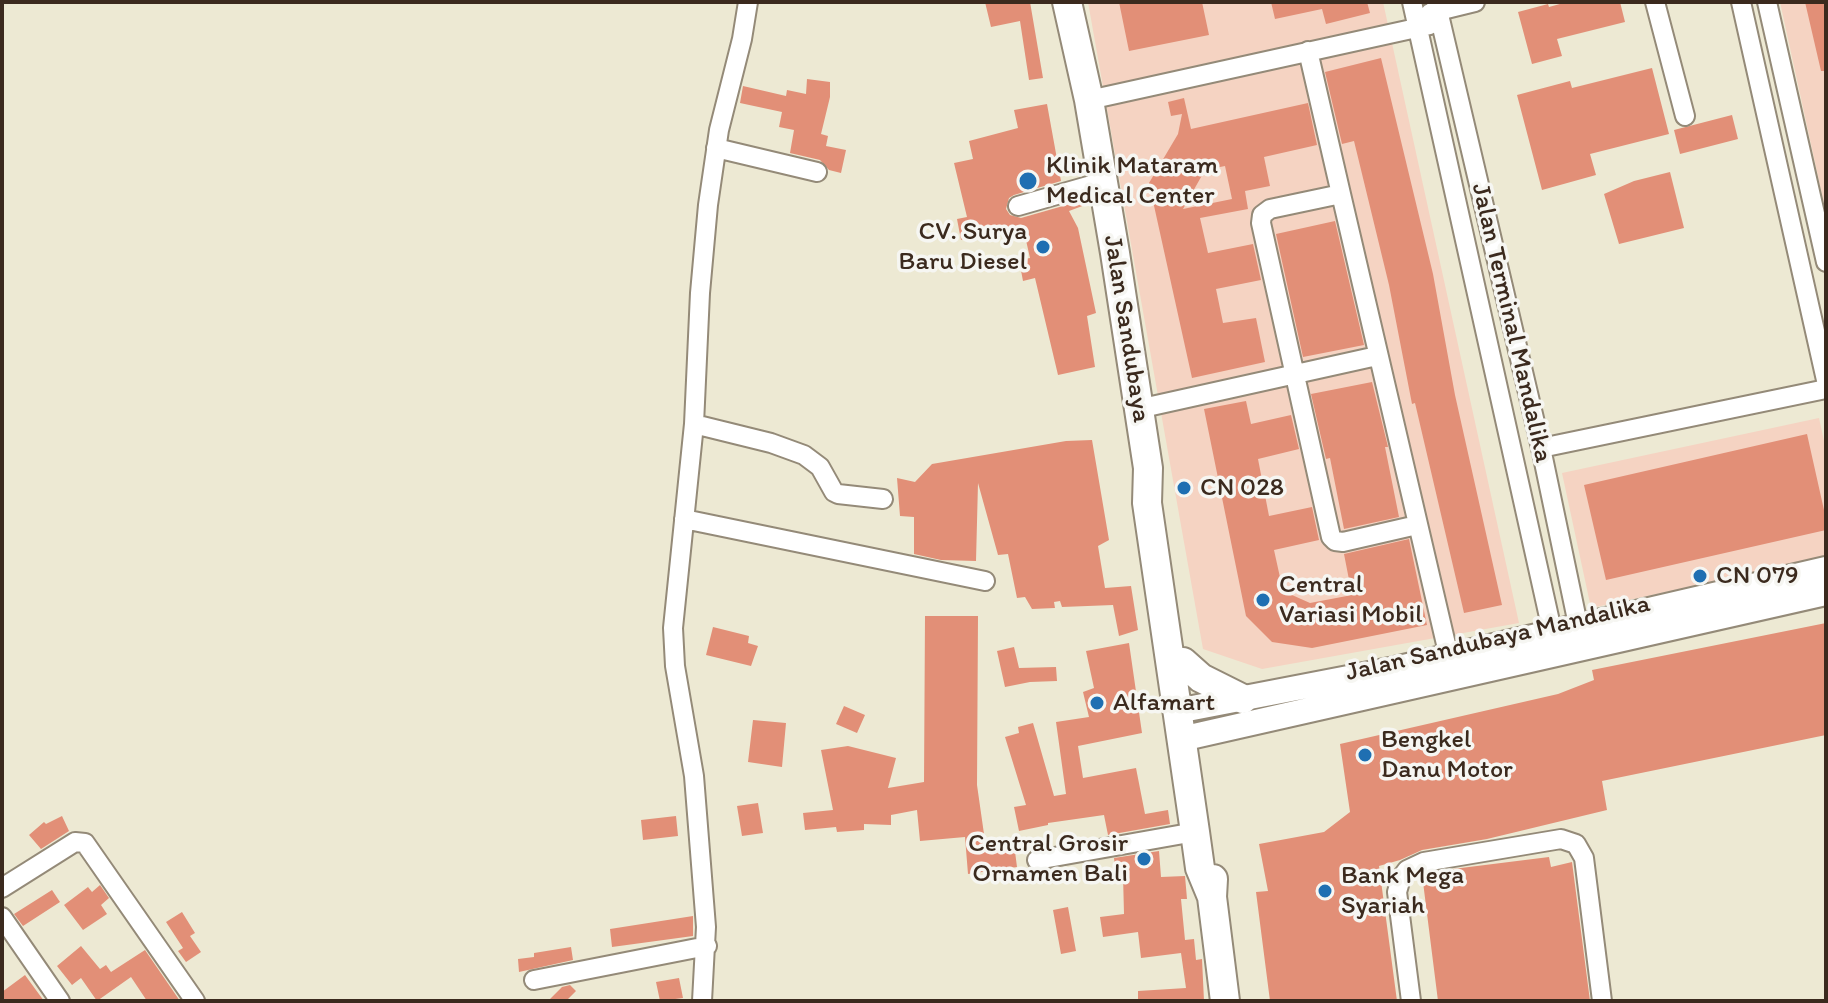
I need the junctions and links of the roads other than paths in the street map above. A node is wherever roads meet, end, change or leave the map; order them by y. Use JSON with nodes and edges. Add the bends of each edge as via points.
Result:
{"nodes":[{"id":1,"x":748,"y":2,"type":"edge"},
{"id":2,"x":1067,"y":2,"type":"edge"},
{"id":3,"x":1475,"y":2,"type":"edge"},
{"id":4,"x":1655,"y":2,"type":"edge"},
{"id":5,"x":1741,"y":2,"type":"edge"},
{"id":6,"x":1767,"y":2,"type":"edge"},
{"id":7,"x":1439,"y":12,"type":"edge"},
{"id":8,"x":1415,"y":15,"type":"edge"},
{"id":9,"x":1308,"y":51,"type":"junction"},
{"id":10,"x":1089,"y":100,"type":"junction"},
{"id":11,"x":1685,"y":116,"type":"dead end"},
{"id":12,"x":716,"y":148,"type":"junction"},
{"id":13,"x":817,"y":172,"type":"dead end"},
{"id":14,"x":1102,"y":182,"type":"junction"},
{"id":15,"x":1341,"y":194,"type":"junction"},
{"id":16,"x":1018,"y":206,"type":"dead end"},
{"id":17,"x":1826,"y":262,"type":"edge"},
{"id":18,"x":1377,"y":356,"type":"junction"},
{"id":19,"x":1295,"y":375,"type":"junction"},
{"id":20,"x":1826,"y":380,"type":"edge"},
{"id":21,"x":1826,"y":389,"type":"edge"},
{"id":22,"x":1138,"y":409,"type":"junction"},
{"id":23,"x":694,"y":424,"type":"junction"},
{"id":24,"x":1541,"y":448,"type":"junction"},
{"id":25,"x":1148,"y":468,"type":"junction"},
{"id":26,"x":883,"y":499,"type":"dead end"},
{"id":27,"x":684,"y":519,"type":"junction"},
{"id":28,"x":1417,"y":525,"type":"junction"},
{"id":29,"x":1826,"y":569,"type":"edge"},
{"id":30,"x":985,"y":581,"type":"dead end"},
{"id":31,"x":1826,"y":593,"type":"edge"},
{"id":32,"x":1581,"y":638,"type":"junction"},
{"id":33,"x":1555,"y":644,"type":"junction"},
{"id":34,"x":1449,"y":657,"type":"junction"},
{"id":35,"x":1183,"y":662,"type":"junction"},
{"id":36,"x":1243,"y":699,"type":"junction"},
{"id":37,"x":1186,"y":724,"type":"junction"},
{"id":38,"x":1195,"y":832,"type":"junction"},
{"id":39,"x":1037,"y":860,"type":"dead end"},
{"id":40,"x":2,"y":888,"type":"edge"},
{"id":41,"x":1212,"y":897,"type":"junction"},
{"id":42,"x":2,"y":917,"type":"edge"},
{"id":43,"x":707,"y":946,"type":"junction"},
{"id":44,"x":534,"y":980,"type":"dead end"},
{"id":45,"x":60,"y":1001,"type":"edge"},
{"id":46,"x":195,"y":1001,"type":"edge"},
{"id":47,"x":702,"y":1001,"type":"edge"},
{"id":48,"x":1225,"y":1001,"type":"edge"},
{"id":49,"x":1411,"y":1001,"type":"edge"},
{"id":50,"x":1602,"y":1001,"type":"edge"}],
"edges":[{"from":1,"to":12,"type":"street"},
{"from":2,"to":10,"type":"highway","name":"Jalan Sandubaya"},
{"from":3,"to":7,"type":"street"},
{"from":4,"to":11,"type":"street"},
{"from":5,"to":20,"type":"street"},
{"from":6,"to":17,"type":"street"},
{"from":7,"to":8,"type":"street"},
{"from":7,"to":24,"type":"street"},
{"from":8,"to":9,"type":"street"},
{"from":8,"to":33,"type":"street","name":"Jalan Terminal Mandalika"},
{"from":9,"to":10,"type":"street"},
{"from":9,"to":15,"type":"street"},
{"from":10,"to":14,"type":"highway","name":"Jalan Sandubaya"},
{"from":12,"to":13,"type":"street"},
{"from":12,"to":23,"type":"street","via":[[700,293]]},
{"from":14,"to":16,"type":"street"},
{"from":14,"to":22,"type":"highway","name":"Jalan Sandubaya"},
{"from":15,"to":18,"type":"street"},
{"from":15,"to":19,"type":"street","via":[[1262,215]]},
{"from":18,"to":19,"type":"street"},
{"from":18,"to":28,"type":"street"},
{"from":19,"to":22,"type":"street"},
{"from":19,"to":28,"type":"street","via":[[1331,537],[1343,542]]},
{"from":21,"to":24,"type":"street"},
{"from":22,"to":25,"type":"highway","name":"Jalan Sandubaya"},
{"from":23,"to":26,"type":"street","via":[[804,455],[820,467],[838,494]]},
{"from":23,"to":27,"type":"street"},
{"from":24,"to":32,"type":"street"},
{"from":25,"to":35,"type":"highway","name":"Jalan Sandubaya","via":[[1159,500]]},
{"from":25,"to":37,"type":"highway","name":"Jalan Sandubaya","via":[[1147,503]]},
{"from":27,"to":30,"type":"street"},
{"from":27,"to":43,"type":"street","via":[[674,653],[694,776]]},
{"from":28,"to":34,"type":"street"},
{"from":29,"to":32,"type":"main road"},
{"from":31,"to":32,"type":"main road","name":"Jalan Sandubaya Mandalika"},
{"from":32,"to":33,"type":"main road","name":"Jalan Sandubaya Mandalika"},
{"from":33,"to":34,"type":"main road"},
{"from":33,"to":37,"type":"main road","name":"Jalan Sandubaya Mandalika"},
{"from":34,"to":36,"type":"main road"},
{"from":35,"to":36,"type":"highway","via":[[1201,678]]},
{"from":35,"to":37,"type":"highway","name":"Jalan Sandubaya"},
{"from":36,"to":37,"type":"main road"},
{"from":37,"to":38,"type":"highway","name":"Jalan Sandubaya"},
{"from":37,"to":41,"type":"highway","name":"Jalan Sandubaya","via":[[1213,866]]},
{"from":38,"to":39,"type":"street"},
{"from":38,"to":41,"type":"highway","name":"Jalan Sandubaya","via":[[1200,868]]},
{"from":40,"to":46,"type":"street","via":[[75,842],[85,843]]},
{"from":41,"to":48,"type":"highway","name":"Jalan Sandubaya"},
{"from":42,"to":45,"type":"street"},
{"from":43,"to":44,"type":"street"},
{"from":43,"to":47,"type":"street"},
{"from":49,"to":50,"type":"street","via":[[1397,892],[1401,878],[1415,865],[1557,839],[1576,844],[1584,858]]}]}
